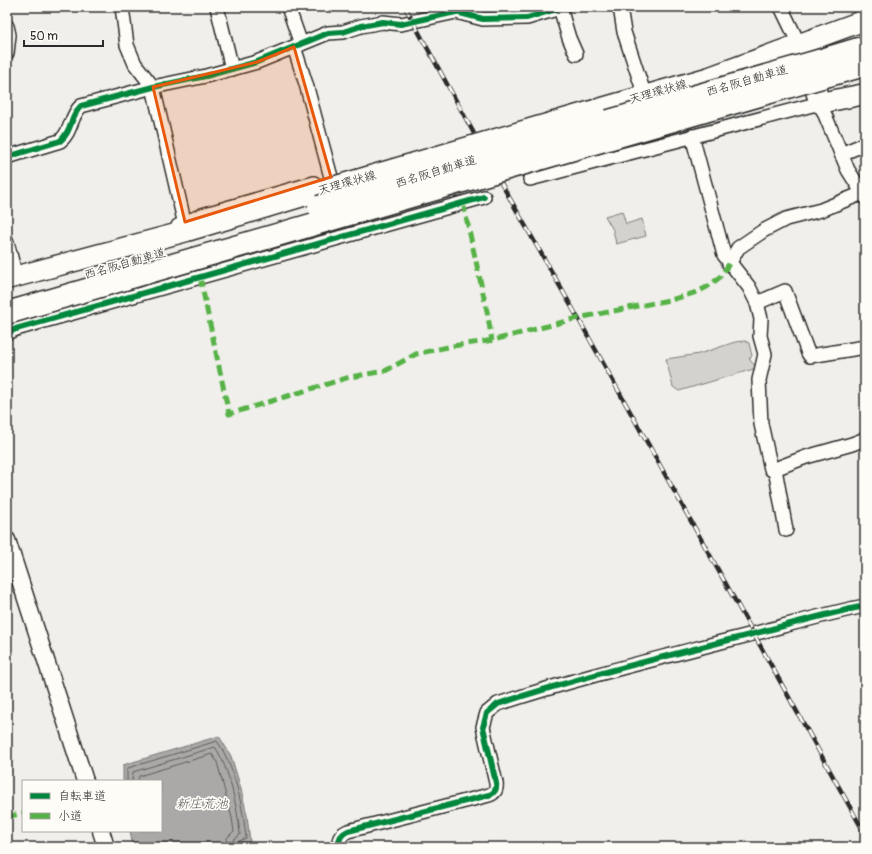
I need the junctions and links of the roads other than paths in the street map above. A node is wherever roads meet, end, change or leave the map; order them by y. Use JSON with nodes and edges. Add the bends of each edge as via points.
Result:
{"nodes":[{"id":1,"x":122,"y":7,"type":"edge"},
{"id":2,"x":217,"y":7,"type":"edge"},
{"id":3,"x":288,"y":7,"type":"edge"},
{"id":4,"x":562,"y":7,"type":"edge"},
{"id":5,"x":620,"y":7,"type":"edge"},
{"id":6,"x":781,"y":7,"type":"edge"},
{"id":7,"x":460,"y":10,"type":"edge"},
{"id":8,"x":865,"y":20,"type":"edge"},
{"id":9,"x":7,"y":26,"type":"edge"},
{"id":10,"x":799,"y":44,"type":"junction"},
{"id":11,"x":865,"y":44,"type":"edge"},
{"id":12,"x":298,"y":46,"type":"junction"},
{"id":13,"x":865,"y":47,"type":"edge"},
{"id":14,"x":7,"y":53,"type":"edge"},
{"id":15,"x":576,"y":54,"type":"dead end"},
{"id":16,"x":755,"y":60,"type":"junction"},
{"id":17,"x":835,"y":65,"type":"junction"},
{"id":18,"x":865,"y":65,"type":"edge"},
{"id":19,"x":232,"y":69,"type":"junction"},
{"id":20,"x":865,"y":71,"type":"edge"},
{"id":21,"x":153,"y":87,"type":"junction"},
{"id":22,"x":642,"y":88,"type":"junction"},
{"id":23,"x":865,"y":94,"type":"edge"},
{"id":24,"x":820,"y":103,"type":"junction"},
{"id":25,"x":511,"y":125,"type":"dead end"},
{"id":26,"x":692,"y":136,"type":"junction"},
{"id":27,"x":865,"y":144,"type":"edge"},
{"id":28,"x":450,"y":145,"type":"dead end"},
{"id":29,"x":841,"y":154,"type":"junction"},
{"id":30,"x":7,"y":157,"type":"edge"},
{"id":31,"x":530,"y":179,"type":"dead end"},
{"id":32,"x":332,"y":182,"type":"junction"},
{"id":33,"x":864,"y":195,"type":"edge"},
{"id":34,"x":484,"y":197,"type":"dead end"},
{"id":35,"x":186,"y":226,"type":"junction"},
{"id":36,"x":7,"y":242,"type":"edge"},
{"id":37,"x":729,"y":264,"type":"junction"},
{"id":38,"x":12,"y":278,"type":"edge"},
{"id":39,"x":7,"y":298,"type":"edge"},
{"id":40,"x":756,"y":303,"type":"junction"},
{"id":41,"x":7,"y":313,"type":"edge"},
{"id":42,"x":7,"y":333,"type":"edge"},
{"id":43,"x":865,"y":347,"type":"edge"},
{"id":44,"x":865,"y":439,"type":"edge"},
{"id":45,"x":775,"y":469,"type":"junction"},
{"id":46,"x":786,"y":530,"type":"dead end"},
{"id":47,"x":7,"y":540,"type":"edge"},
{"id":48,"x":865,"y":606,"type":"edge"},
{"id":49,"x":85,"y":780,"type":"edge"},
{"id":50,"x":101,"y":832,"type":"edge"},
{"id":51,"x":106,"y":847,"type":"edge"},
{"id":52,"x":339,"y":847,"type":"edge"}],
"edges":[{"from":1,"to":21,"type":"street","via":[[127,45],[135,64]]},
{"from":2,"to":19,"type":"street"},
{"from":3,"to":12,"type":"street"},
{"from":4,"to":7,"type":"street","via":[[527,18],[482,19]]},
{"from":4,"to":15,"type":"street","via":[[569,38]]},
{"from":5,"to":22,"type":"street","via":[[624,32]]},
{"from":6,"to":10,"type":"street"},
{"from":7,"to":12,"type":"street","via":[[401,24],[383,22],[344,32],[328,33]]},
{"from":8,"to":10,"type":"main road","name":"天理環状線"},
{"from":9,"to":14,"type":"street"},
{"from":10,"to":16,"type":"main road","name":"天理環状線"},
{"from":10,"to":24,"type":"main road"},
{"from":11,"to":17,"type":"highway"},
{"from":12,"to":19,"type":"street"},
{"from":12,"to":32,"type":"street"},
{"from":13,"to":17,"type":"highway","name":"西名阪自動車道"},
{"from":16,"to":22,"type":"street","via":[[716,67]]},
{"from":16,"to":32,"type":"main road","name":"天理環状線","bridge":true,"via":[[710,77]]},
{"from":17,"to":18,"type":"highway","name":"西名阪自動車道"},
{"from":17,"to":20,"type":"highway"},
{"from":17,"to":39,"type":"highway","name":"西名阪自動車道","bridge":true,"via":[[498,153],[285,218]]},
{"from":17,"to":41,"type":"highway","name":"西名阪自動車道","bridge":true},
{"from":19,"to":21,"type":"street"},
{"from":21,"to":30,"type":"street","via":[[81,106],[75,111],[66,137]]},
{"from":21,"to":35,"type":"street"},
{"from":22,"to":25,"type":"street"},
{"from":23,"to":24,"type":"main road"},
{"from":24,"to":26,"type":"street"},
{"from":24,"to":29,"type":"street"},
{"from":26,"to":31,"type":"street"},
{"from":26,"to":37,"type":"street","via":[[724,255]]},
{"from":27,"to":29,"type":"street"},
{"from":28,"to":32,"type":"street"},
{"from":29,"to":33,"type":"street"},
{"from":32,"to":35,"type":"main road","name":"天理環状線"},
{"from":33,"to":37,"type":"street","via":[[786,219],[763,230],[738,248]]},
{"from":34,"to":42,"type":"street"},
{"from":35,"to":38,"type":"main road","name":"天理環状線","via":[[148,241]]},
{"from":36,"to":38,"type":"street"},
{"from":37,"to":40,"type":"street","via":[[750,287]]},
{"from":40,"to":43,"type":"street","via":[[785,291],[810,356]]},
{"from":40,"to":45,"type":"street","via":[[761,319],[760,336],[765,354],[759,380],[761,424],[771,469]]},
{"from":44,"to":45,"type":"street"},
{"from":45,"to":46,"type":"street"},
{"from":47,"to":49,"type":"street"},
{"from":48,"to":52,"type":"street","via":[[590,675],[498,704],[487,713],[483,727],[496,783],[494,792],[348,831],[341,836]]},
{"from":50,"to":51,"type":"street"}]}
